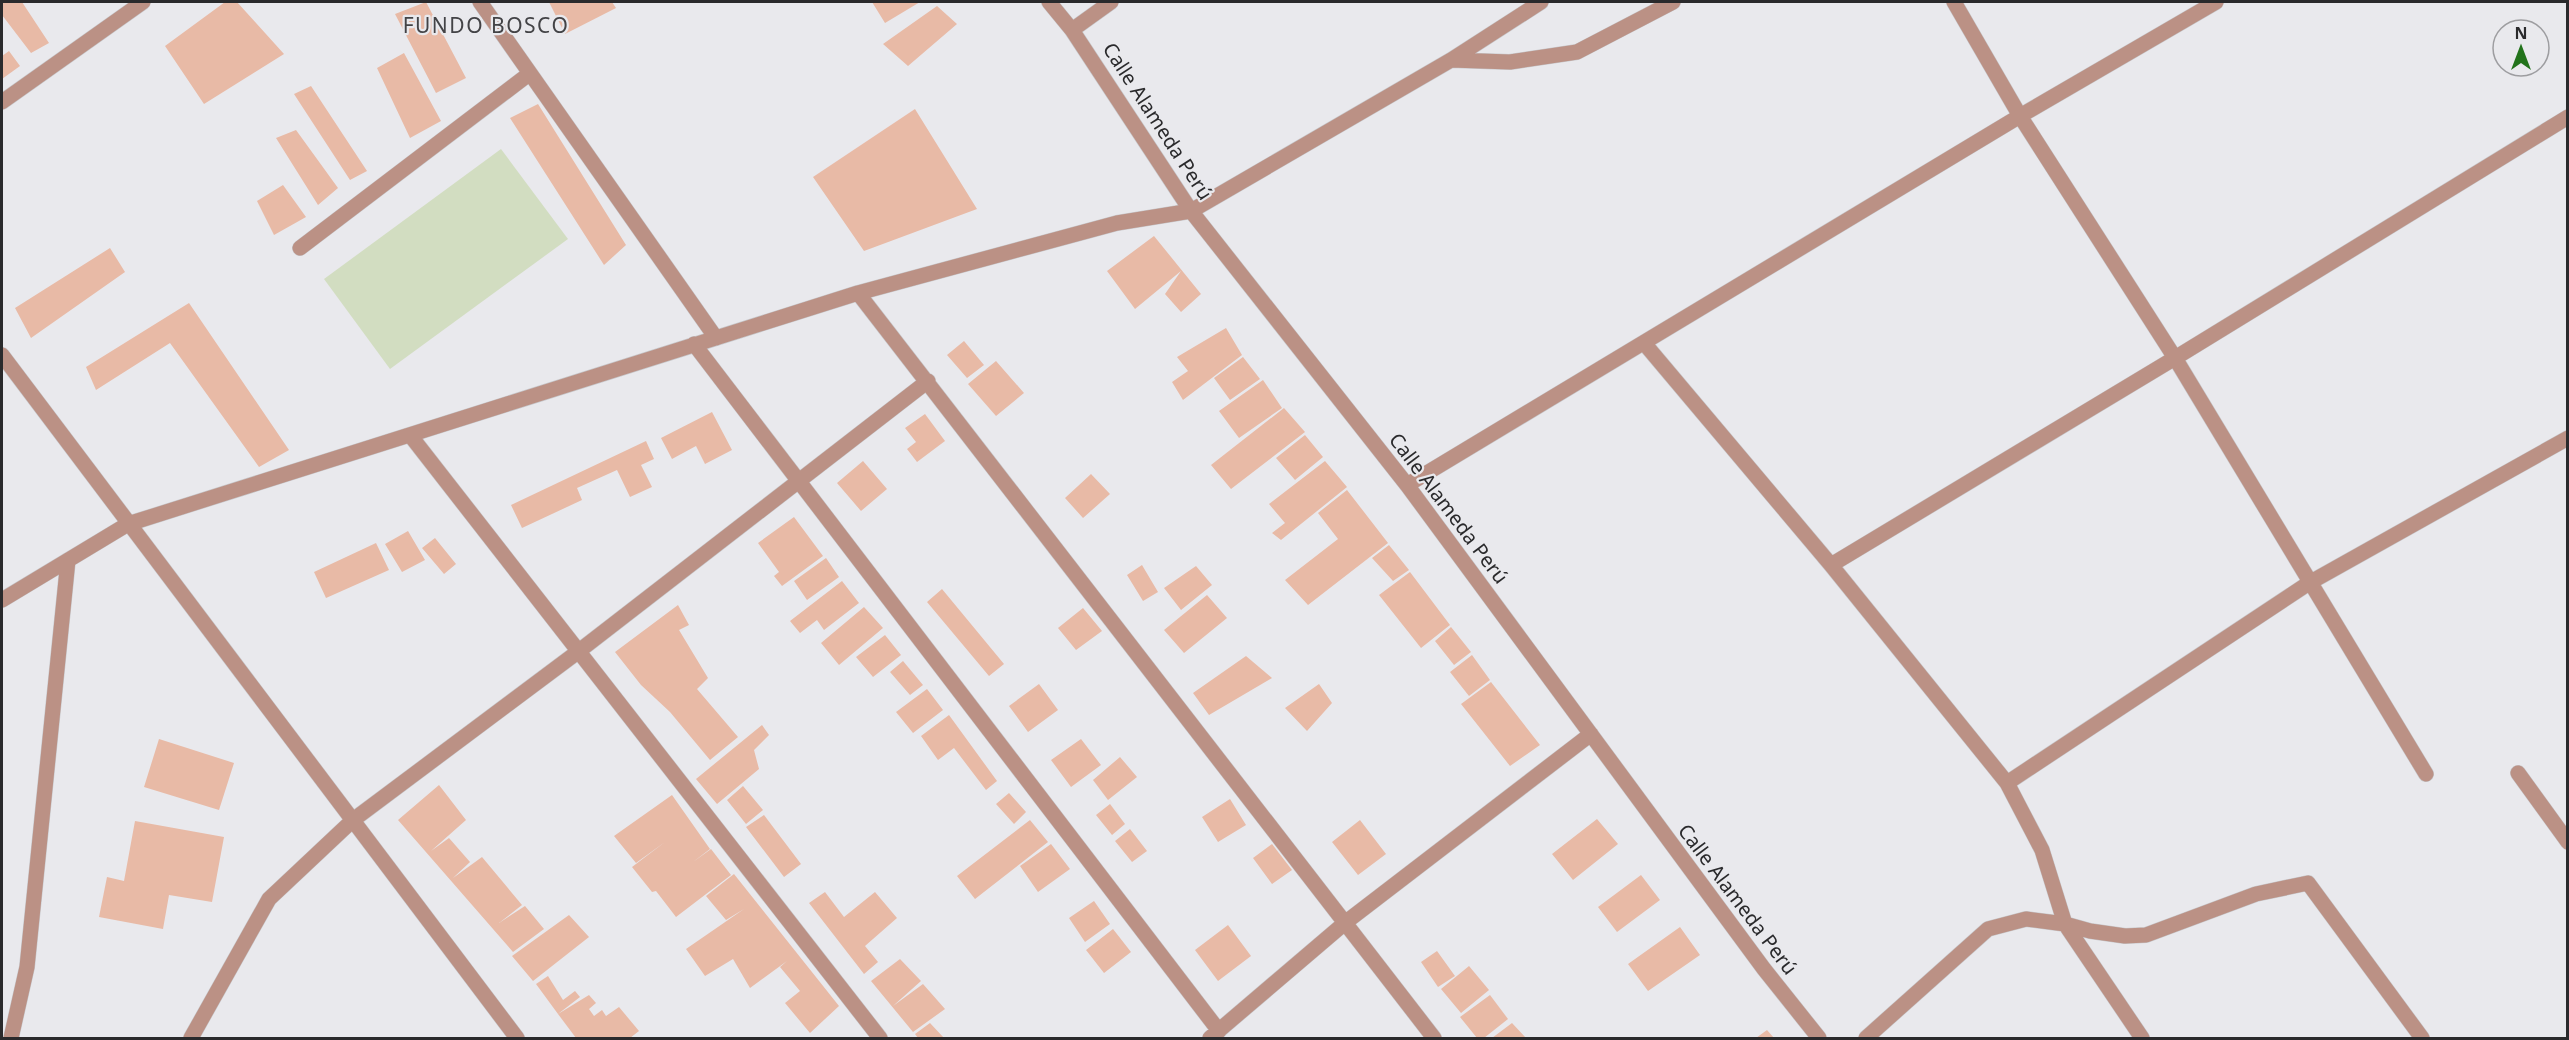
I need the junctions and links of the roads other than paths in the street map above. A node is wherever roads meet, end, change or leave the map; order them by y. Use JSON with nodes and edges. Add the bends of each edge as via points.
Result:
{"nodes":[{"id":1,"x":143,"y":2,"type":"edge"},
{"id":2,"x":480,"y":2,"type":"edge"},
{"id":3,"x":1049,"y":2,"type":"edge"},
{"id":4,"x":1111,"y":2,"type":"edge"},
{"id":5,"x":1541,"y":2,"type":"edge"},
{"id":6,"x":1674,"y":2,"type":"edge"},
{"id":7,"x":1954,"y":2,"type":"edge"},
{"id":8,"x":2216,"y":2,"type":"edge"},
{"id":9,"x":1072,"y":30,"type":"junction"},
{"id":10,"x":1451,"y":60,"type":"junction"},
{"id":11,"x":529,"y":74,"type":"junction"},
{"id":12,"x":2,"y":102,"type":"edge"},
{"id":13,"x":2020,"y":116,"type":"junction"},
{"id":14,"x":2568,"y":117,"type":"edge"},
{"id":15,"x":1191,"y":211,"type":"junction"},
{"id":16,"x":300,"y":248,"type":"dead end"},
{"id":17,"x":858,"y":293,"type":"junction"},
{"id":18,"x":716,"y":338,"type":"junction"},
{"id":19,"x":1644,"y":343,"type":"junction"},
{"id":20,"x":694,"y":345,"type":"junction"},
{"id":21,"x":2,"y":355,"type":"edge"},
{"id":22,"x":2175,"y":358,"type":"junction"},
{"id":23,"x":928,"y":381,"type":"junction"},
{"id":24,"x":411,"y":435,"type":"junction"},
{"id":25,"x":2568,"y":438,"type":"edge"},
{"id":26,"x":798,"y":482,"type":"junction"},
{"id":27,"x":1407,"y":485,"type":"junction"},
{"id":28,"x":128,"y":524,"type":"junction"},
{"id":29,"x":68,"y":560,"type":"junction"},
{"id":30,"x":1831,"y":565,"type":"junction"},
{"id":31,"x":2309,"y":584,"type":"junction"},
{"id":32,"x":2,"y":600,"type":"edge"},
{"id":33,"x":579,"y":651,"type":"junction"},
{"id":34,"x":1591,"y":734,"type":"junction"},
{"id":35,"x":2518,"y":773,"type":"dead end"},
{"id":36,"x":2426,"y":774,"type":"dead end"},
{"id":37,"x":2007,"y":783,"type":"junction"},
{"id":38,"x":353,"y":820,"type":"junction"},
{"id":39,"x":2568,"y":842,"type":"edge"},
{"id":40,"x":1346,"y":922,"type":"junction"},
{"id":41,"x":2065,"y":924,"type":"junction"},
{"id":42,"x":1214,"y":1035,"type":"edge"},
{"id":43,"x":11,"y":1038,"type":"edge"},
{"id":44,"x":191,"y":1038,"type":"edge"},
{"id":45,"x":517,"y":1038,"type":"edge"},
{"id":46,"x":880,"y":1038,"type":"edge"},
{"id":47,"x":1434,"y":1038,"type":"edge"},
{"id":48,"x":1819,"y":1038,"type":"edge"},
{"id":49,"x":1866,"y":1038,"type":"edge"},
{"id":50,"x":2142,"y":1038,"type":"edge"},
{"id":51,"x":2422,"y":1038,"type":"edge"}],
"edges":[{"from":1,"to":12,"type":"street"},
{"from":2,"to":11,"type":"street"},
{"from":3,"to":9,"type":"street","name":"Calle Alameda Perú"},
{"from":4,"to":9,"type":"street"},
{"from":5,"to":10,"type":"street"},
{"from":6,"to":10,"type":"street","via":[[1577,52],[1510,62]]},
{"from":7,"to":13,"type":"street"},
{"from":8,"to":13,"type":"street"},
{"from":9,"to":15,"type":"street","name":"Calle Alameda Perú"},
{"from":10,"to":15,"type":"street"},
{"from":11,"to":16,"type":"street"},
{"from":11,"to":18,"type":"street"},
{"from":13,"to":19,"type":"street"},
{"from":13,"to":22,"type":"street"},
{"from":14,"to":22,"type":"street"},
{"from":15,"to":17,"type":"street","via":[[1117,223]]},
{"from":15,"to":27,"type":"street","name":"Calle Alameda Perú"},
{"from":17,"to":18,"type":"street"},
{"from":17,"to":23,"type":"street"},
{"from":18,"to":20,"type":"street"},
{"from":19,"to":27,"type":"street"},
{"from":19,"to":30,"type":"street"},
{"from":20,"to":24,"type":"street"},
{"from":20,"to":26,"type":"street"},
{"from":21,"to":28,"type":"street"},
{"from":22,"to":30,"type":"street"},
{"from":22,"to":31,"type":"street"},
{"from":23,"to":26,"type":"street"},
{"from":23,"to":40,"type":"street"},
{"from":24,"to":28,"type":"street"},
{"from":24,"to":33,"type":"street"},
{"from":25,"to":31,"type":"street"},
{"from":26,"to":33,"type":"street"},
{"from":26,"to":42,"type":"street"},
{"from":27,"to":34,"type":"street","name":"Calle Alameda Perú"},
{"from":28,"to":29,"type":"street"},
{"from":28,"to":38,"type":"street"},
{"from":29,"to":32,"type":"street"},
{"from":29,"to":43,"type":"street","via":[[27,967]]},
{"from":30,"to":37,"type":"street"},
{"from":31,"to":36,"type":"street"},
{"from":31,"to":37,"type":"street"},
{"from":33,"to":38,"type":"street"},
{"from":33,"to":46,"type":"street"},
{"from":34,"to":40,"type":"street"},
{"from":34,"to":48,"type":"street","name":"Calle Alameda Perú"},
{"from":35,"to":39,"type":"street"},
{"from":37,"to":41,"type":"street","via":[[2042,850]]},
{"from":38,"to":44,"type":"street","via":[[269,899]]},
{"from":38,"to":45,"type":"street"},
{"from":40,"to":42,"type":"street"},
{"from":40,"to":47,"type":"street"},
{"from":41,"to":49,"type":"street","via":[[2026,919],[1988,929]]},
{"from":41,"to":50,"type":"street"},
{"from":41,"to":51,"type":"street","via":[[2125,936],[2146,935],[2256,894],[2308,883]]}]}
